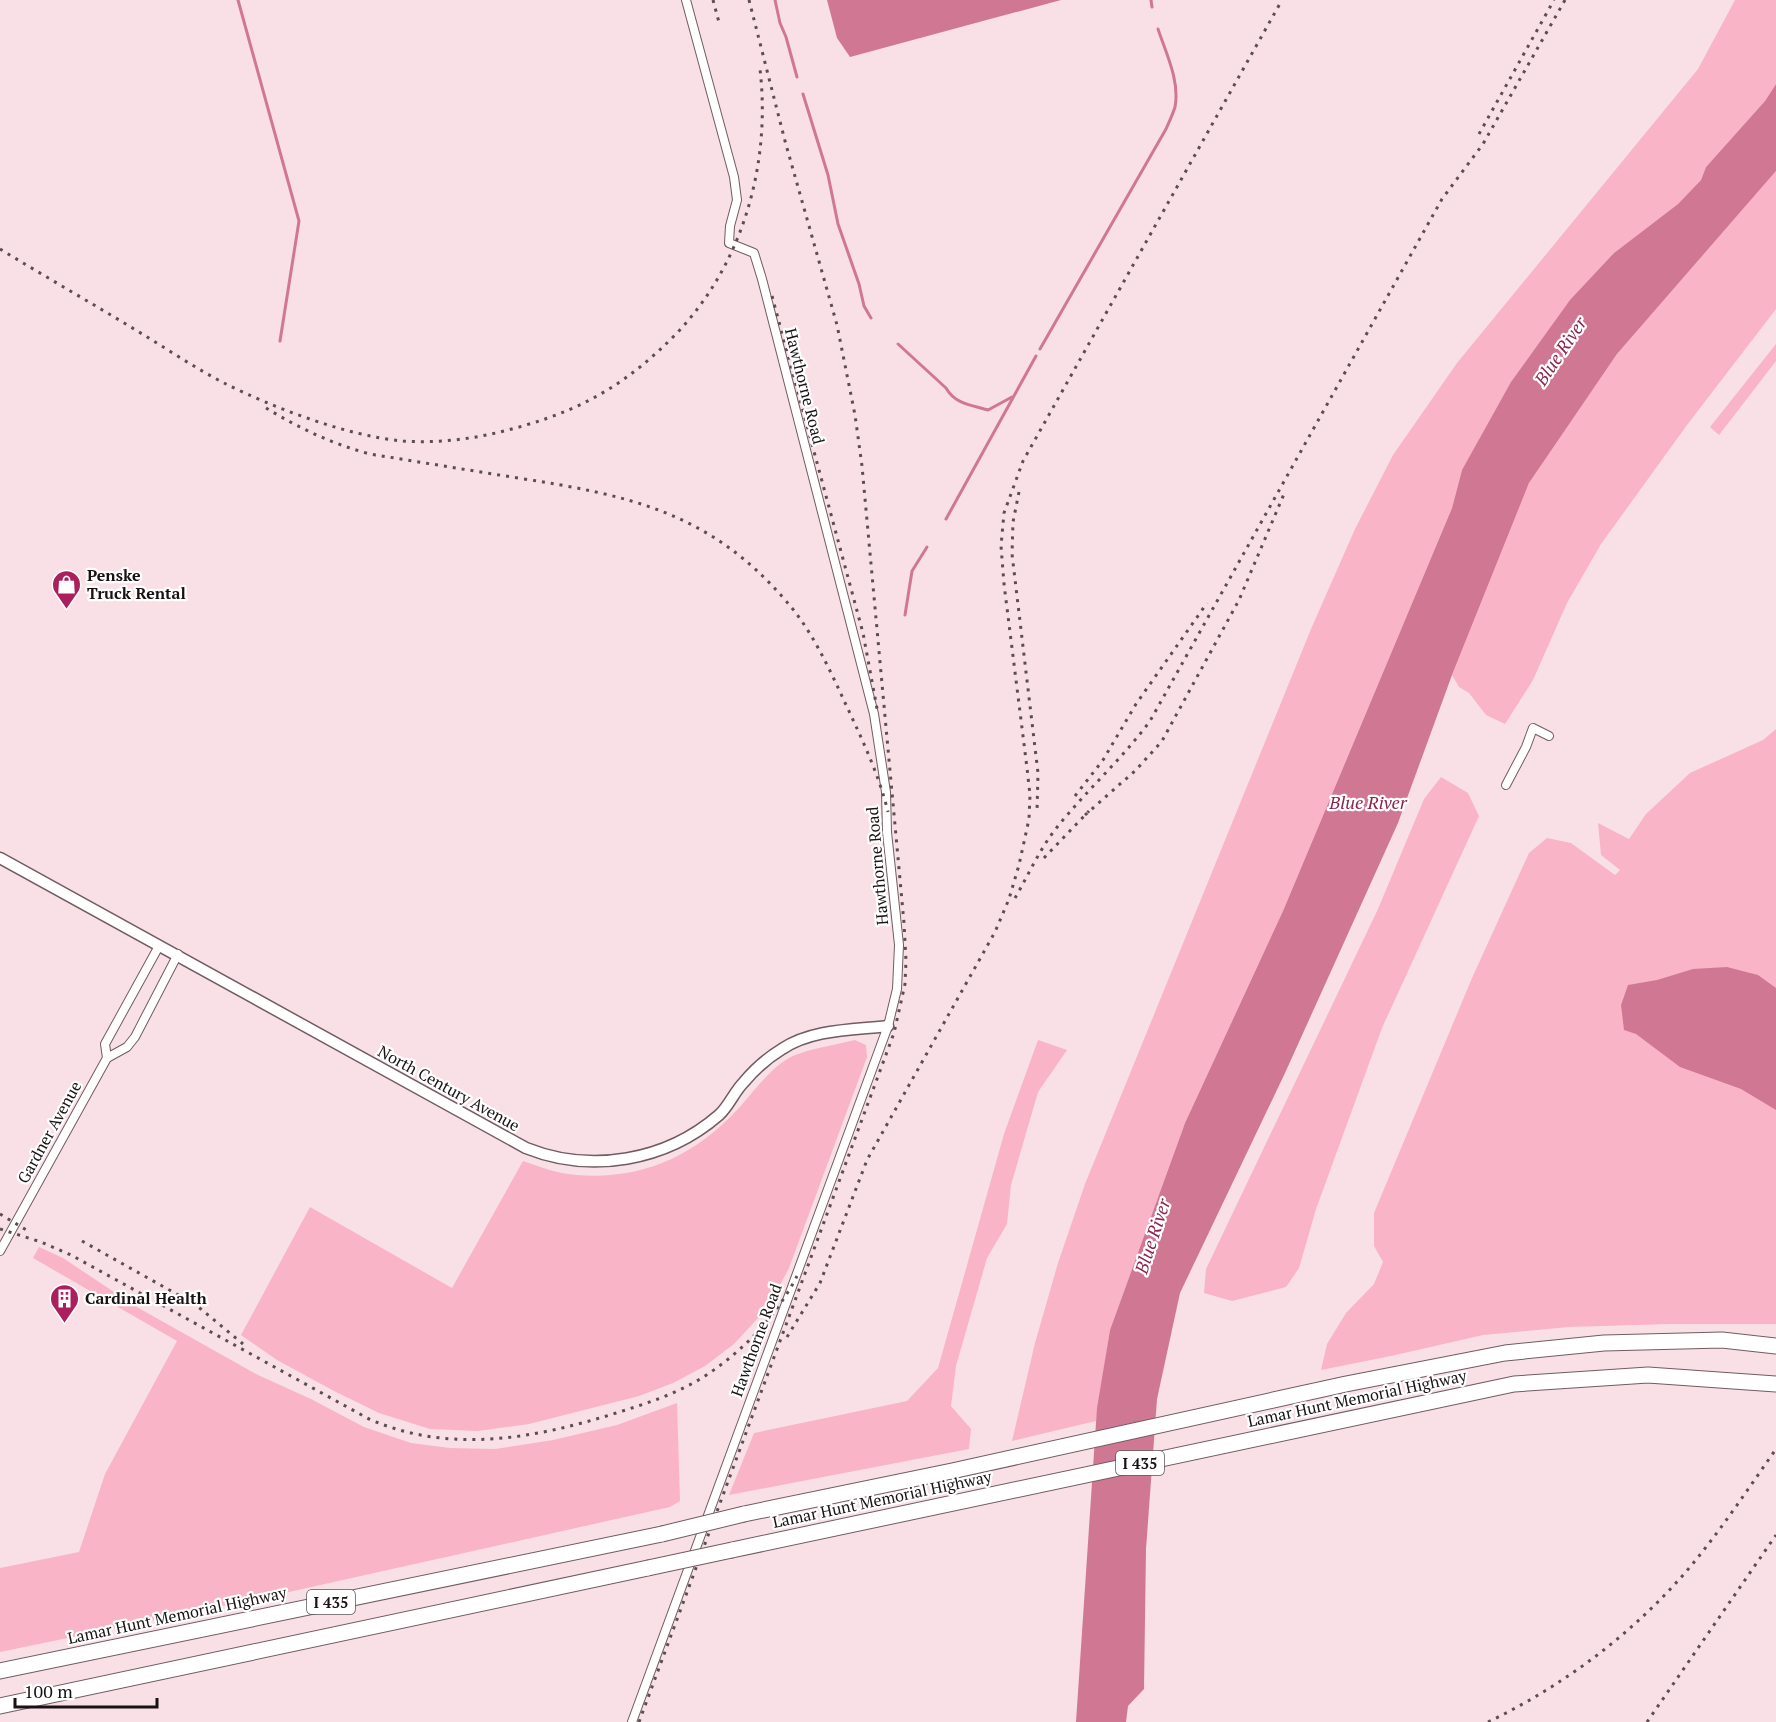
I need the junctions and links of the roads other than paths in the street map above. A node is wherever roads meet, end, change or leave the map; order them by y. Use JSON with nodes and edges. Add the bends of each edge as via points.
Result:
{"nodes":[{"id":1,"x":686,"y":0,"type":"edge"},
{"id":2,"x":1549,"y":736,"type":"dead end"},
{"id":3,"x":1506,"y":785,"type":"dead end"},
{"id":4,"x":0,"y":858,"type":"edge"},
{"id":5,"x":159,"y":946,"type":"junction"},
{"id":6,"x":178,"y":954,"type":"junction"},
{"id":7,"x":888,"y":1026,"type":"junction"},
{"id":8,"x":107,"y":1058,"type":"junction"},
{"id":9,"x":0,"y":1251,"type":"edge"},
{"id":10,"x":1776,"y":1346,"type":"edge"},
{"id":11,"x":1776,"y":1384,"type":"edge"},
{"id":12,"x":0,"y":1671,"type":"edge"},
{"id":13,"x":0,"y":1706,"type":"edge"},
{"id":14,"x":632,"y":1722,"type":"edge"}],
"edges":[{"from":1,"to":7,"type":"street","name":"Hawthorne Road","via":[[734,177],[736,200],[729,243],[754,253],[874,714],[886,792],[899,945],[897,989]]},
{"from":2,"to":3,"type":"street","via":[[1533,728]]},
{"from":4,"to":5,"type":"street","name":"North Century Avenue"},
{"from":5,"to":6,"type":"street","name":"North Century Avenue"},
{"from":5,"to":8,"type":"street","name":"Gardner Avenue","via":[[105,1044]]},
{"from":6,"to":7,"type":"street","name":"North Century Avenue","via":[[526,1148],[585,1162],[638,1157],[685,1138],[721,1113],[743,1082],[780,1049],[797,1040]]},
{"from":6,"to":8,"type":"street","name":"Gardner Avenue","via":[[135,1037],[127,1047]]},
{"from":7,"to":14,"type":"street","name":"Hawthorne Road"},
{"from":8,"to":9,"type":"street","name":"Gardner Avenue"},
{"from":10,"to":12,"type":"highway","name":"Lamar Hunt Memorial Highway","number":"I 435","bridge":true,"via":[[1722,1340],[1604,1343],[1505,1353]]},
{"from":11,"to":13,"type":"highway","name":"Lamar Hunt Memorial Highway","number":"I 435","bridge":true,"via":[[1648,1375],[1514,1384]]}]}
